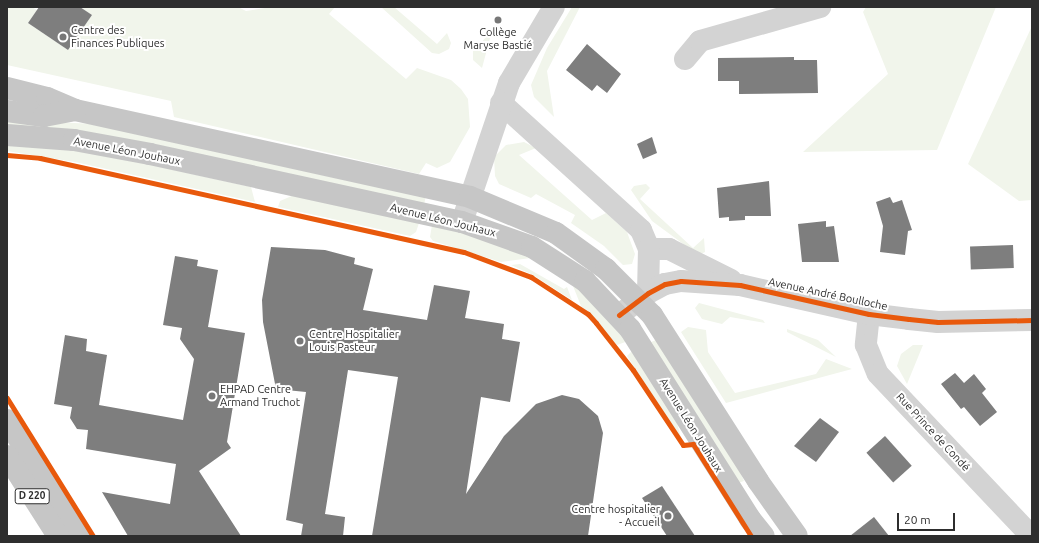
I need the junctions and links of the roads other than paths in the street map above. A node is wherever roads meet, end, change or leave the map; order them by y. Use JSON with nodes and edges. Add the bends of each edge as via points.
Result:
{"nodes":[{"id":1,"x":554,"y":7,"type":"edge"},
{"id":2,"x":820,"y":7,"type":"edge"},
{"id":3,"x":685,"y":59,"type":"dead end"},
{"id":4,"x":7,"y":88,"type":"edge"},
{"id":5,"x":501,"y":103,"type":"junction"},
{"id":6,"x":75,"y":110,"type":"junction"},
{"id":7,"x":7,"y":111,"type":"edge"},
{"id":8,"x":7,"y":135,"type":"edge"},
{"id":9,"x":470,"y":197,"type":"junction"},
{"id":10,"x":462,"y":222,"type":"junction"},
{"id":11,"x":649,"y":249,"type":"junction"},
{"id":12,"x":740,"y":285,"type":"junction"},
{"id":13,"x":643,"y":296,"type":"junction"},
{"id":14,"x":869,"y":314,"type":"junction"},
{"id":15,"x":619,"y":315,"type":"junction"},
{"id":16,"x":1032,"y":320,"type":"edge"},
{"id":17,"x":7,"y":420,"type":"edge"},
{"id":18,"x":7,"y":456,"type":"edge"},
{"id":19,"x":58,"y":536,"type":"edge"},
{"id":20,"x":80,"y":536,"type":"edge"},
{"id":21,"x":764,"y":536,"type":"edge"},
{"id":22,"x":797,"y":536,"type":"edge"},
{"id":23,"x":1031,"y":536,"type":"edge"}],
"edges":[{"from":1,"to":5,"type":"street","via":[[509,83]]},
{"from":2,"to":3,"type":"street","via":[[700,41]]},
{"from":4,"to":6,"type":"main road","via":[[47,98]]},
{"from":5,"to":9,"type":"street"},
{"from":5,"to":11,"type":"street","via":[[640,230]]},
{"from":6,"to":7,"type":"main road","via":[[44,116]]},
{"from":6,"to":9,"type":"main road"},
{"from":8,"to":10,"type":"main road","name":"Avenue Léon Jouhaux","via":[[74,140],[150,154]]},
{"from":9,"to":10,"type":"street"},
{"from":9,"to":13,"type":"main road","via":[[556,233]]},
{"from":10,"to":15,"type":"main road","name":"Avenue Léon Jouhaux","via":[[532,247],[585,281]]},
{"from":11,"to":12,"type":"street","via":[[669,249]]},
{"from":11,"to":13,"type":"street"},
{"from":12,"to":13,"type":"street","via":[[681,281],[665,284]]},
{"from":12,"to":14,"type":"street","name":"Avenue André Boulloche"},
{"from":13,"to":15,"type":"street"},
{"from":13,"to":22,"type":"main road","via":[[751,470]]},
{"from":14,"to":16,"type":"street","name":"Avenue André Boulloche","via":[[938,322]]},
{"from":14,"to":23,"type":"street","name":"Rue Prince de Condé","via":[[866,345],[878,374]]},
{"from":15,"to":21,"type":"main road","name":"Avenue Léon Jouhaux"},
{"from":17,"to":20,"type":"main road","number":"D 220"},
{"from":18,"to":19,"type":"main road","number":"D 220"}]}
